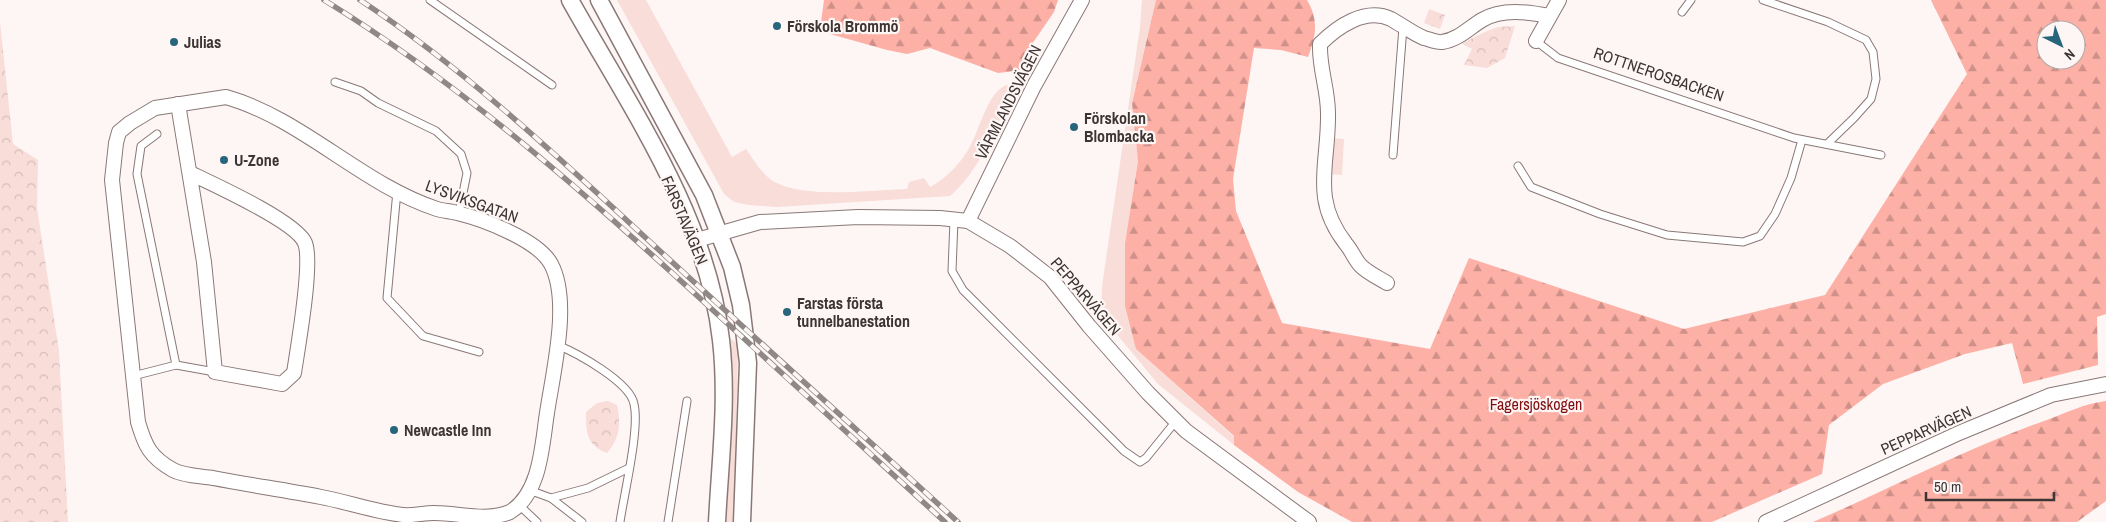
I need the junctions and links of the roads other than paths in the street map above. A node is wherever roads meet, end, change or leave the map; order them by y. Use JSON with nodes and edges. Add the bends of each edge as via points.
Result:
{"nodes":[{"id":1,"x":430,"y":0,"type":"edge"},
{"id":2,"x":570,"y":0,"type":"edge"},
{"id":3,"x":599,"y":0,"type":"edge"},
{"id":4,"x":1082,"y":0,"type":"edge"},
{"id":5,"x":1559,"y":0,"type":"edge"},
{"id":6,"x":1691,"y":0,"type":"edge"},
{"id":7,"x":1763,"y":0,"type":"edge"},
{"id":8,"x":1682,"y":12,"type":"dead end"},
{"id":9,"x":1549,"y":16,"type":"junction"},
{"id":10,"x":1403,"y":28,"type":"junction"},
{"id":11,"x":1536,"y":41,"type":"joint"},
{"id":12,"x":335,"y":82,"type":"dead end"},
{"id":13,"x":552,"y":85,"type":"dead end"},
{"id":14,"x":178,"y":104,"type":"junction"},
{"id":15,"x":157,"y":134,"type":"dead end"},
{"id":16,"x":1802,"y":140,"type":"junction"},
{"id":17,"x":1827,"y":144,"type":"junction"},
{"id":18,"x":1393,"y":155,"type":"dead end"},
{"id":19,"x":1881,"y":155,"type":"dead end"},
{"id":20,"x":1518,"y":166,"type":"dead end"},
{"id":21,"x":190,"y":173,"type":"junction"},
{"id":22,"x":397,"y":190,"type":"junction"},
{"id":23,"x":459,"y":213,"type":"junction"},
{"id":24,"x":961,"y":220,"type":"junction"},
{"id":25,"x":720,"y":233,"type":"junction"},
{"id":26,"x":697,"y":240,"type":"junction"},
{"id":27,"x":1387,"y":283,"type":"dead end"},
{"id":28,"x":557,"y":345,"type":"junction"},
{"id":29,"x":479,"y":352,"type":"dead end"},
{"id":30,"x":176,"y":365,"type":"junction"},
{"id":31,"x":215,"y":372,"type":"junction"},
{"id":32,"x":133,"y":376,"type":"junction"},
{"id":33,"x":2106,"y":384,"type":"edge"},
{"id":34,"x":687,"y":401,"type":"dead end"},
{"id":35,"x":1176,"y":421,"type":"junction"},
{"id":36,"x":629,"y":468,"type":"junction"},
{"id":37,"x":529,"y":490,"type":"junction"},
{"id":38,"x":551,"y":498,"type":"junction"},
{"id":39,"x":519,"y":505,"type":"junction"},
{"id":40,"x":403,"y":518,"type":"edge"},
{"id":41,"x":538,"y":522,"type":"edge"},
{"id":42,"x":582,"y":522,"type":"edge"},
{"id":43,"x":620,"y":522,"type":"edge"},
{"id":44,"x":668,"y":522,"type":"edge"},
{"id":45,"x":717,"y":522,"type":"edge"},
{"id":46,"x":742,"y":522,"type":"edge"},
{"id":47,"x":1309,"y":522,"type":"edge"},
{"id":48,"x":1766,"y":522,"type":"edge"}],
"edges":[{"from":1,"to":13,"type":"lane"},
{"from":2,"to":26,"type":"street","name":"FARSTAVÄGEN","via":[[654,149]]},
{"from":3,"to":25,"type":"street","name":"FARSTAVÄGEN","via":[[704,194]]},
{"from":4,"to":24,"type":"street","name":"VÄRMLANDSVÄGEN"},
{"from":5,"to":9,"type":"street","name":"ROTTNEROSBACKEN"},
{"from":6,"to":8,"type":"lane"},
{"from":7,"to":17,"type":"lane","via":[[1828,22],[1866,40],[1873,52],[1876,79],[1871,98]]},
{"from":9,"to":10,"type":"street","via":[[1529,12],[1498,14],[1442,42]]},
{"from":9,"to":11,"type":"street","name":"ROTTNEROSBACKEN"},
{"from":10,"to":18,"type":"lane"},
{"from":10,"to":27,"type":"street","via":[[1389,18],[1356,18],[1333,31],[1320,44],[1328,96],[1324,168],[1328,216],[1336,234],[1362,268]]},
{"from":11,"to":16,"type":"lane","name":"ROTTNEROSBACKEN","via":[[1558,58]]},
{"from":12,"to":23,"type":"lane","via":[[361,91],[378,103],[436,131],[461,154],[467,173]]},
{"from":14,"to":21,"type":"street"},
{"from":14,"to":22,"type":"street","name":"LYSVIKSGATAN","via":[[226,97],[244,102]]},
{"from":14,"to":32,"type":"street","name":"LYSVIKSGATAN","via":[[155,108],[120,132],[116,143],[112,180]]},
{"from":15,"to":30,"type":"lane","via":[[141,146],[137,174]]},
{"from":16,"to":17,"type":"lane","name":"ROTTNEROSBACKEN"},
{"from":16,"to":20,"type":"lane","via":[[1791,178],[1775,214],[1760,236],[1743,242],[1667,235],[1600,214],[1531,187]]},
{"from":17,"to":19,"type":"lane","name":"ROTTNEROSBACKEN"},
{"from":21,"to":31,"type":"street","via":[[204,262]]},
{"from":21,"to":31,"type":"street","via":[[239,196],[291,228],[304,241],[308,260],[294,373],[282,384]]},
{"from":22,"to":23,"type":"street","name":"LYSVIKSGATAN","via":[[438,209]]},
{"from":22,"to":29,"type":"lane","via":[[386,298],[422,336]]},
{"from":23,"to":28,"type":"street","name":"LYSVIKSGATAN","via":[[535,245],[549,261],[558,288]]},
{"from":24,"to":25,"type":"street","name":"PEPPARVÄGEN","via":[[858,217],[760,222]]},
{"from":24,"to":35,"type":"street","name":"PEPPARVÄGEN","via":[[1010,246],[1050,277],[1094,332]]},
{"from":24,"to":35,"type":"lane","via":[[952,271],[963,290],[1124,451],[1140,462]]},
{"from":25,"to":26,"type":"street","name":"PEPPARVÄGEN"},
{"from":25,"to":46,"type":"street","name":"FARSTAVÄGEN","via":[[741,305],[748,363]]},
{"from":26,"to":45,"type":"street","name":"FARSTAVÄGEN","via":[[708,275],[721,340],[723,379]]},
{"from":28,"to":36,"type":"lane","via":[[579,354],[629,392],[634,404],[635,425]]},
{"from":28,"to":37,"type":"street","name":"LYSVIKSGATAN","via":[[538,469]]},
{"from":30,"to":31,"type":"lane"},
{"from":30,"to":32,"type":"lane"},
{"from":32,"to":40,"type":"street","name":"LYSVIKSGATAN","via":[[138,422],[144,442],[153,457],[176,472],[322,497]]},
{"from":33,"to":48,"type":"street","name":"PEPPARVÄGEN","via":[[2051,395],[1959,433]]},
{"from":34,"to":44,"type":"lane"},
{"from":35,"to":47,"type":"street","name":"PEPPARVÄGEN"},
{"from":36,"to":38,"type":"lane","via":[[588,488]]},
{"from":36,"to":43,"type":"lane"},
{"from":37,"to":38,"type":"lane"},
{"from":37,"to":39,"type":"street","name":"LYSVIKSGATAN"},
{"from":38,"to":42,"type":"lane"},
{"from":39,"to":40,"type":"street","name":"LYSVIKSGATAN","via":[[509,512],[483,520],[434,513]]},
{"from":39,"to":41,"type":"lane"}]}
